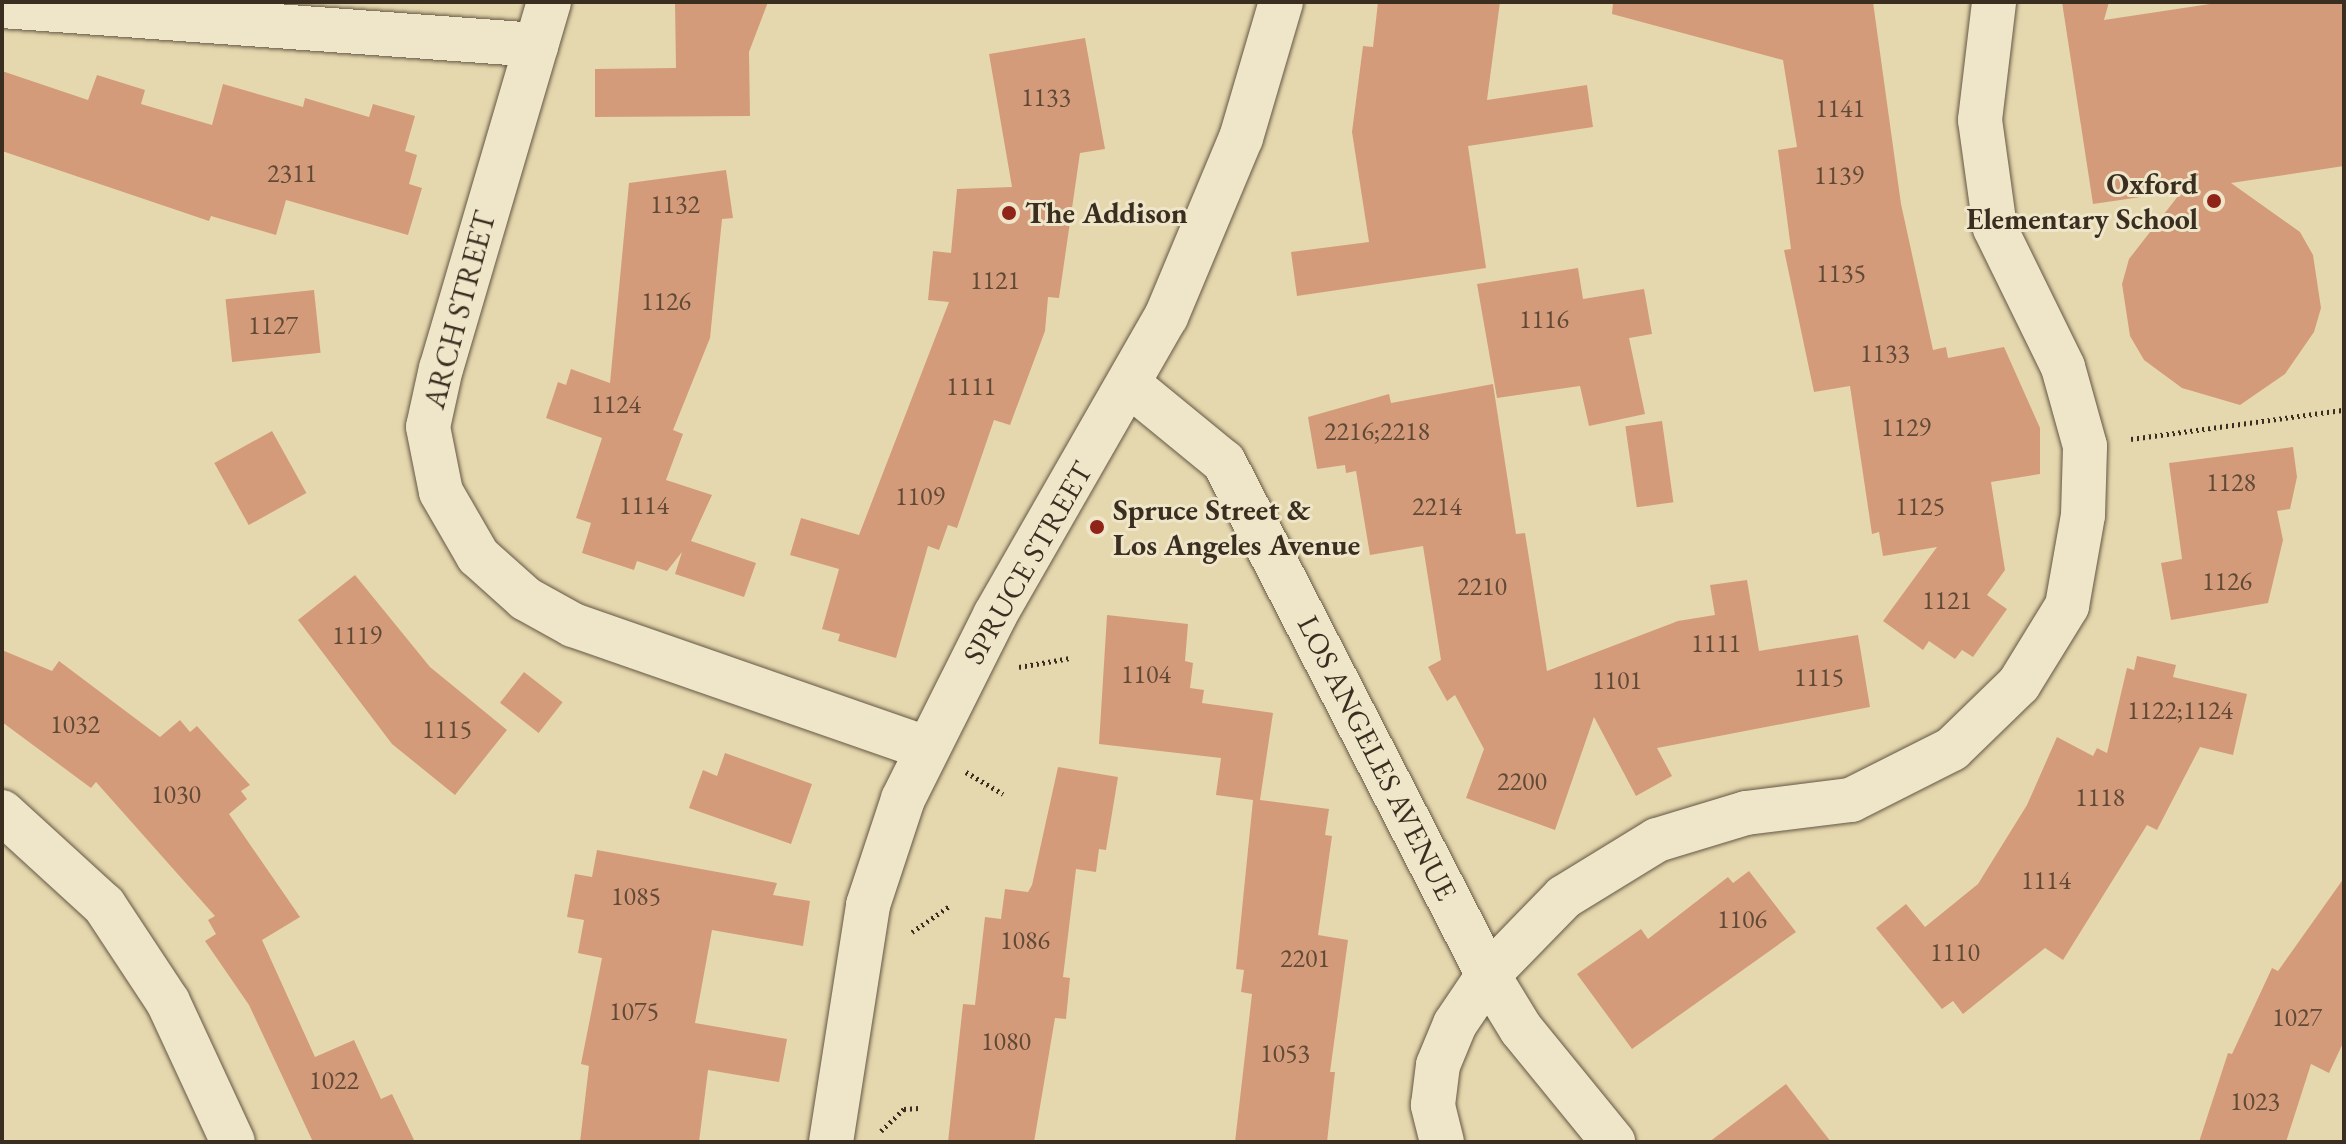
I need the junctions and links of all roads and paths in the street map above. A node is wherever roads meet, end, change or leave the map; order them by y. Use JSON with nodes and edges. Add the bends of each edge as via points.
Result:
{"nodes":[{"id":1,"x":549,"y":2,"type":"edge"},
{"id":2,"x":1281,"y":2,"type":"edge"},
{"id":3,"x":1994,"y":2,"type":"edge"},
{"id":4,"x":2,"y":6,"type":"edge"},
{"id":5,"x":537,"y":45,"type":"junction"},
{"id":6,"x":1131,"y":386,"type":"junction"},
{"id":7,"x":2344,"y":410,"type":"edge"},
{"id":8,"x":2085,"y":446,"type":"junction"},
{"id":9,"x":926,"y":748,"type":"junction"},
{"id":10,"x":2,"y":812,"type":"edge"},
{"id":11,"x":1488,"y":975,"type":"junction"},
{"id":12,"x":233,"y":1142,"type":"edge"},
{"id":13,"x":831,"y":1142,"type":"edge"},
{"id":14,"x":1442,"y":1142,"type":"edge"},
{"id":15,"x":1613,"y":1142,"type":"edge"}],
"edges":[{"from":1,"to":5,"type":"street","name":"ARCH STREET"},
{"from":2,"to":6,"type":"street","name":"SPRUCE STREET","via":[[1205,232]]},
{"from":3,"to":8,"type":"street","via":[[1980,120],[1995,228],[2063,367]]},
{"from":4,"to":5,"type":"street"},
{"from":5,"to":9,"type":"street","name":"ARCH STREET","via":[[428,427],[441,492],[478,556],[526,599],[573,625]]},
{"from":6,"to":9,"type":"street","name":"SPRUCE STREET","via":[[995,615]]},
{"from":6,"to":11,"type":"street","name":"LOS ANGELES AVENUE","via":[[1224,462]]},
{"from":7,"to":8,"type":"path"},
{"from":8,"to":11,"type":"street","via":[[2083,515],[2067,606],[2019,684],[1952,749],[1851,800],[1746,813],[1657,840],[1564,897]]},
{"from":9,"to":13,"type":"street","name":"SPRUCE STREET","via":[[868,905]]},
{"from":10,"to":12,"type":"street","via":[[104,905],[168,1002]]},
{"from":11,"to":14,"type":"street","via":[[1455,1024],[1438,1065],[1433,1105]]},
{"from":11,"to":15,"type":"street","name":"LOS ANGELES AVENUE","via":[[1521,1029]]}]}
